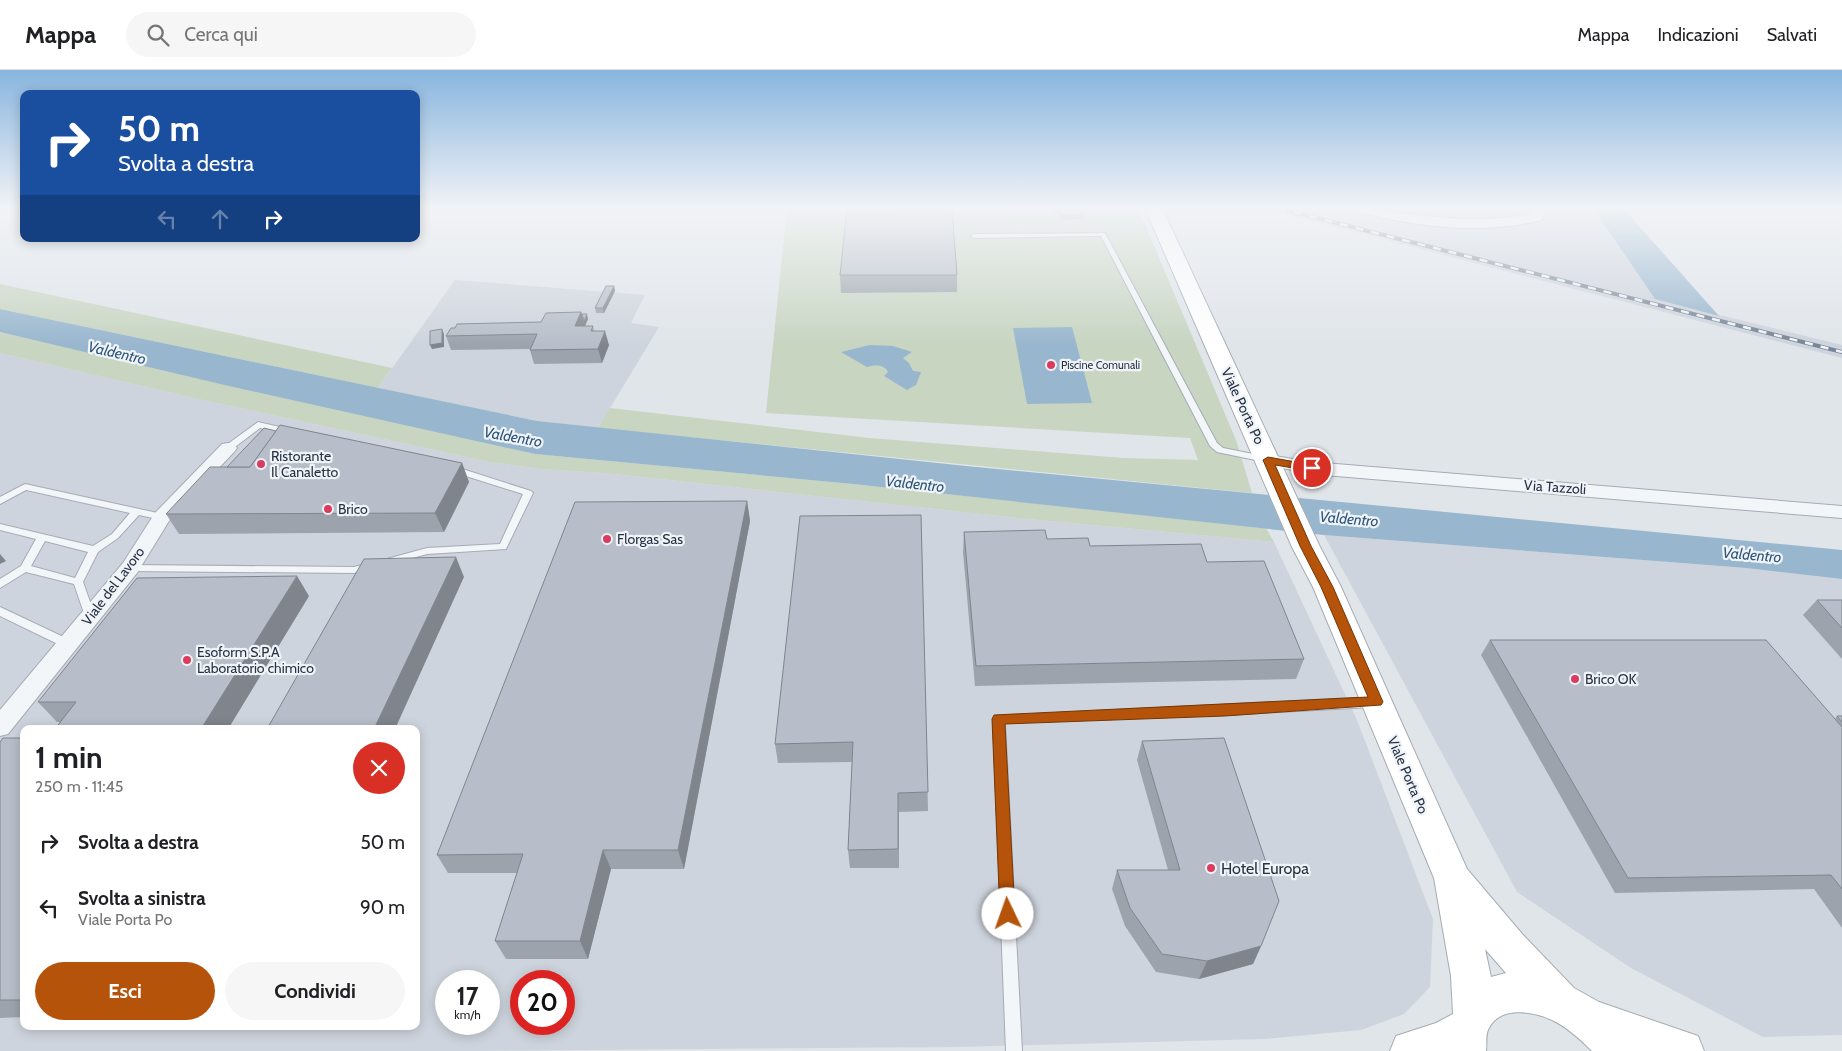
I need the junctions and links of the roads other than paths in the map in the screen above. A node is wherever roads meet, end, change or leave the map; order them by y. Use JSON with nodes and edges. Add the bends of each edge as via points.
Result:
{"nodes":[{"id":1,"x":1113,"y":254,"type":"edge"},
{"id":2,"x":1174,"y":254,"type":"edge"},
{"id":3,"x":296,"y":433,"type":"edge"},
{"id":4,"x":228,"y":448,"type":"joint"},
{"id":5,"x":1268,"y":460,"type":"junction"},
{"id":6,"x":447,"y":467,"type":"edge"},
{"id":7,"x":0,"y":501,"type":"edge"},
{"id":8,"x":136,"y":512,"type":"junction"},
{"id":9,"x":1842,"y":512,"type":"edge"},
{"id":10,"x":162,"y":517,"type":"junction"},
{"id":11,"x":0,"y":527,"type":"edge"},
{"id":12,"x":42,"y":537,"type":"junction"},
{"id":13,"x":94,"y":550,"type":"junction"},
{"id":14,"x":25,"y":568,"type":"junction"},
{"id":15,"x":130,"y":568,"type":"junction"},
{"id":16,"x":78,"y":582,"type":"junction"},
{"id":17,"x":0,"y":584,"type":"edge"},
{"id":18,"x":0,"y":611,"type":"edge"},
{"id":19,"x":90,"y":616,"type":"junction"},
{"id":20,"x":68,"y":644,"type":"junction"},
{"id":21,"x":1377,"y":702,"type":"junction"},
{"id":22,"x":0,"y":727,"type":"edge"},
{"id":23,"x":1452,"y":878,"type":"junction"},
{"id":24,"x":1574,"y":1011,"type":"junction"},
{"id":25,"x":1468,"y":1031,"type":"edge"},
{"id":26,"x":1014,"y":1051,"type":"edge"},
{"id":27,"x":1411,"y":1051,"type":"edge"},
{"id":28,"x":1619,"y":1051,"type":"edge"},
{"id":29,"x":1683,"y":1051,"type":"edge"}],
"edges":[{"from":1,"to":5,"type":"lane","via":[[1213,444],[1220,450]]},
{"from":2,"to":5,"type":"main road","name":"Viale Porta Po"},
{"from":3,"to":4,"type":"lane","via":[[258,425]]},
{"from":4,"to":10,"type":"street","name":"Viale del Lavoro"},
{"from":5,"to":9,"type":"street","name":"Via Tazzoli","via":[[1312,468]]},
{"from":5,"to":21,"type":"main road","name":"Viale Porta Po"},
{"from":6,"to":15,"type":"lane","via":[[528,493],[503,547],[427,551],[354,570]]},
{"from":7,"to":8,"type":"lane","via":[[25,487]]},
{"from":8,"to":10,"type":"lane"},
{"from":8,"to":13,"type":"lane","via":[[115,536]]},
{"from":10,"to":15,"type":"street","name":"Viale del Lavoro"},
{"from":11,"to":12,"type":"lane"},
{"from":12,"to":13,"type":"lane"},
{"from":12,"to":14,"type":"lane"},
{"from":13,"to":16,"type":"lane"},
{"from":14,"to":16,"type":"lane"},
{"from":14,"to":17,"type":"lane"},
{"from":15,"to":19,"type":"street","name":"Viale del Lavoro"},
{"from":16,"to":19,"type":"lane"},
{"from":18,"to":20,"type":"lane"},
{"from":19,"to":20,"type":"street","name":"Viale del Lavoro"},
{"from":20,"to":22,"type":"street","name":"Viale del Lavoro"},
{"from":21,"to":23,"type":"main road","name":"Viale Porta Po"},
{"from":21,"to":26,"type":"lane","via":[[998,719]]},
{"from":23,"to":24,"type":"main road","name":"Viale Porta Po","via":[[1509,948]]},
{"from":23,"to":25,"type":"main road","name":"Viale Porta Po","via":[[1471,976]]},
{"from":24,"to":25,"type":"main road","name":"Viale Porta Po","via":[[1540,995],[1500,994],[1484,1001]]},
{"from":24,"to":28,"type":"main road","name":"Viale Porta Po","via":[[1609,1038]]},
{"from":24,"to":29,"type":"main road","via":[[1634,1036]]},
{"from":25,"to":27,"type":"main road"}]}
